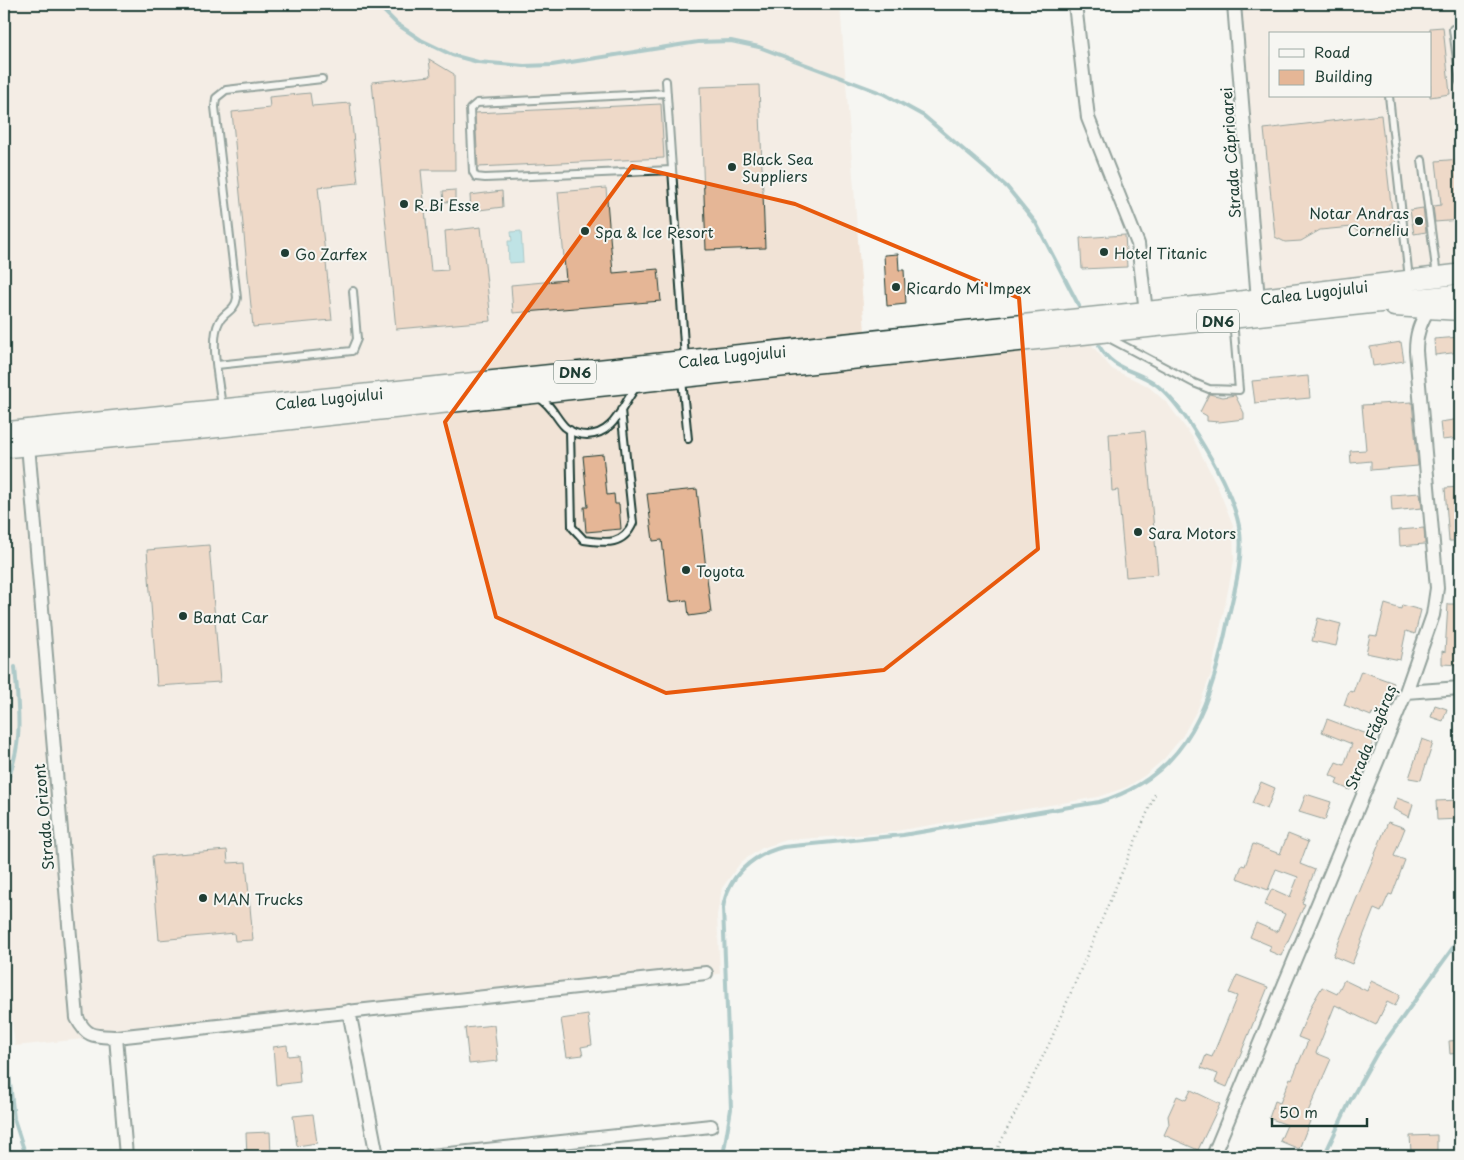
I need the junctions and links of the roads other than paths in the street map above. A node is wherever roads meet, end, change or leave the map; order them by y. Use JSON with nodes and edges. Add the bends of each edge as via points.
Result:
{"nodes":[{"id":1,"x":1075,"y":4,"type":"edge"},
{"id":2,"x":1234,"y":4,"type":"edge"},
{"id":3,"x":1453,"y":29,"type":"dead end"},
{"id":4,"x":322,"y":79,"type":"dead end"},
{"id":5,"x":666,"y":81,"type":"dead end"},
{"id":6,"x":1460,"y":82,"type":"edge"},
{"id":7,"x":667,"y":93,"type":"junction"},
{"id":8,"x":1389,"y":98,"type":"edge"},
{"id":9,"x":1422,"y":160,"type":"dead end"},
{"id":10,"x":672,"y":170,"type":"junction"},
{"id":11,"x":1460,"y":274,"type":"edge"},
{"id":12,"x":1438,"y":277,"type":"junction"},
{"id":13,"x":1409,"y":280,"type":"junction"},
{"id":14,"x":353,"y":291,"type":"dead end"},
{"id":15,"x":1460,"y":294,"type":"edge"},
{"id":16,"x":1258,"y":300,"type":"junction"},
{"id":17,"x":1346,"y":306,"type":"junction"},
{"id":18,"x":1429,"y":308,"type":"junction"},
{"id":19,"x":1460,"y":311,"type":"edge"},
{"id":20,"x":1146,"y":312,"type":"junction"},
{"id":21,"x":1233,"y":320,"type":"junction"},
{"id":22,"x":1102,"y":334,"type":"junction"},
{"id":23,"x":217,"y":365,"type":"junction"},
{"id":24,"x":683,"y":369,"type":"junction"},
{"id":25,"x":640,"y":383,"type":"junction"},
{"id":26,"x":532,"y":394,"type":"junction"},
{"id":27,"x":222,"y":409,"type":"junction"},
{"id":28,"x":621,"y":410,"type":"junction"},
{"id":29,"x":570,"y":430,"type":"junction"},
{"id":30,"x":4,"y":432,"type":"edge"},
{"id":31,"x":688,"y":439,"type":"dead end"},
{"id":32,"x":28,"y":445,"type":"junction"},
{"id":33,"x":4,"y":448,"type":"edge"},
{"id":34,"x":1460,"y":688,"type":"edge"},
{"id":35,"x":1406,"y":692,"type":"junction"},
{"id":36,"x":706,"y":973,"type":"dead end"},
{"id":37,"x":349,"y":1011,"type":"junction"},
{"id":38,"x":116,"y":1037,"type":"junction"},
{"id":39,"x":711,"y":1126,"type":"dead end"},
{"id":40,"x":126,"y":1156,"type":"edge"},
{"id":41,"x":377,"y":1156,"type":"edge"},
{"id":42,"x":431,"y":1156,"type":"edge"},
{"id":43,"x":1213,"y":1156,"type":"edge"}],
"edges":[{"from":1,"to":20,"type":"street","via":[[1088,118],[1138,244]]},
{"from":2,"to":16,"type":"street","name":"Strada Căprioarei"},
{"from":3,"to":6,"type":"lane"},
{"from":4,"to":23,"type":"lane","via":[[226,90],[216,98],[236,298],[235,306],[219,321],[214,340]]},
{"from":5,"to":7,"type":"lane"},
{"from":7,"to":10,"type":"lane"},
{"from":7,"to":10,"type":"lane","via":[[477,103],[470,109],[473,172],[476,177],[485,178]]},
{"from":8,"to":13,"type":"lane"},
{"from":9,"to":12,"type":"lane"},
{"from":10,"to":24,"type":"lane"},
{"from":11,"to":12,"type":"main road","name":"Calea Lugojului","number":"DN6"},
{"from":12,"to":13,"type":"main road","name":"Calea Lugojului","number":"DN6"},
{"from":13,"to":16,"type":"main road","name":"Calea Lugojului","number":"DN6"},
{"from":14,"to":23,"type":"lane","via":[[357,340],[352,351]]},
{"from":15,"to":17,"type":"main road","name":"Calea Lugojului","number":"DN6"},
{"from":16,"to":20,"type":"main road","name":"Calea Lugojului","number":"DN6"},
{"from":17,"to":18,"type":"street"},
{"from":17,"to":21,"type":"main road","name":"Calea Lugojului","number":"DN6"},
{"from":18,"to":19,"type":"street"},
{"from":18,"to":35,"type":"street","name":"Strada Făgăraș","via":[[1416,335],[1416,351],[1437,597]]},
{"from":20,"to":24,"type":"main road","name":"Calea Lugojului","number":"DN6"},
{"from":21,"to":22,"type":"main road","name":"Calea Lugojului","number":"DN6"},
{"from":21,"to":22,"type":"lane","via":[[1239,390],[1209,389],[1194,383]]},
{"from":22,"to":24,"type":"main road","name":"Calea Lugojului","number":"DN6"},
{"from":23,"to":27,"type":"lane"},
{"from":24,"to":25,"type":"main road","name":"Calea Lugojului","number":"DN6"},
{"from":24,"to":27,"type":"main road","name":"Calea Lugojului","number":"DN6"},
{"from":24,"to":31,"type":"lane"},
{"from":25,"to":26,"type":"main road","name":"Calea Lugojului","number":"DN6"},
{"from":25,"to":28,"type":"lane"},
{"from":26,"to":29,"type":"lane","via":[[548,403]]},
{"from":26,"to":32,"type":"main road","name":"Calea Lugojului","number":"DN6"},
{"from":27,"to":30,"type":"main road","name":"Calea Lugojului","number":"DN6"},
{"from":28,"to":29,"type":"lane","via":[[608,429],[597,434]]},
{"from":28,"to":29,"type":"lane","via":[[633,522],[628,534],[618,540],[584,540],[572,527]]},
{"from":32,"to":33,"type":"main road","name":"Calea Lugojului","number":"DN6"},
{"from":32,"to":38,"type":"street","name":"Strada Orizont","via":[[77,1018],[83,1029],[93,1036]]},
{"from":34,"to":35,"type":"street"},
{"from":35,"to":43,"type":"street","name":"Strada Făgăraș"},
{"from":36,"to":37,"type":"street","name":"Strada Orizont"},
{"from":37,"to":38,"type":"street","name":"Strada Orizont"},
{"from":37,"to":41,"type":"street"},
{"from":38,"to":40,"type":"street"},
{"from":39,"to":42,"type":"street"}]}
